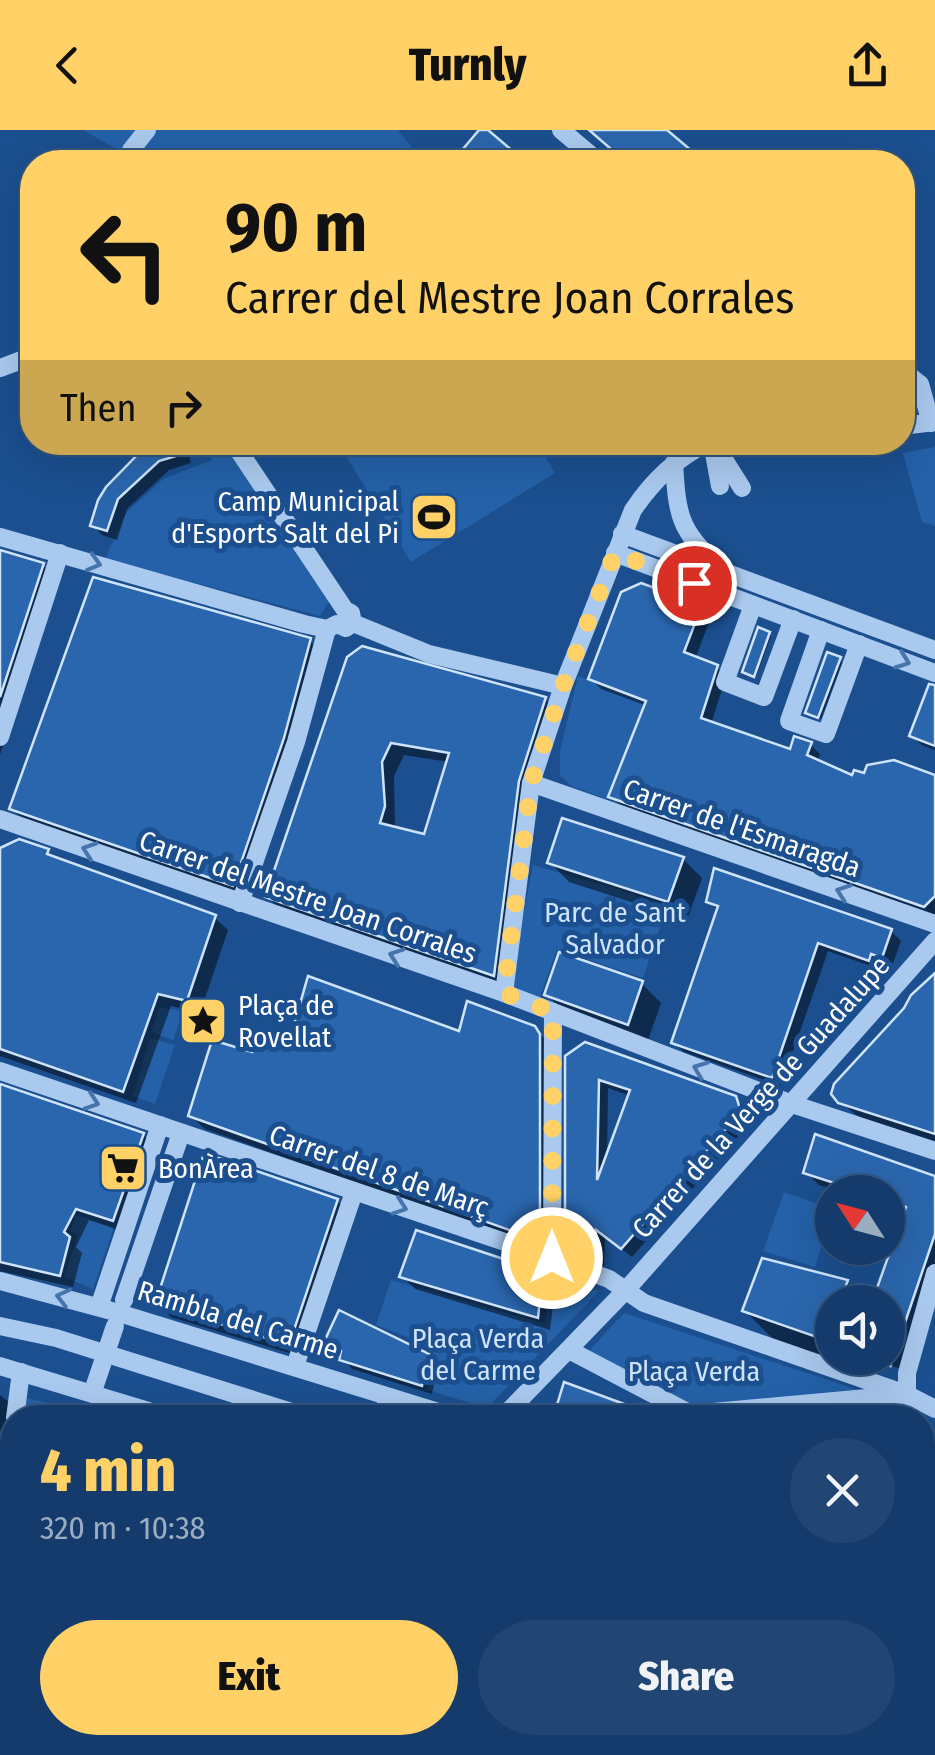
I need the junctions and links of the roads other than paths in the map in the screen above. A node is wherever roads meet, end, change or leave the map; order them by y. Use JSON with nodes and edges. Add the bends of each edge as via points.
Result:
{"nodes":[{"id":1,"x":147,"y":130,"type":"edge"},
{"id":2,"x":561,"y":130,"type":"edge"},
{"id":3,"x":131,"y":150,"type":"edge"},
{"id":4,"x":585,"y":150,"type":"edge"},
{"id":5,"x":915,"y":380,"type":"edge"},
{"id":6,"x":933,"y":422,"type":"edge"},
{"id":7,"x":241,"y":455,"type":"edge"},
{"id":8,"x":687,"y":455,"type":"edge"},
{"id":9,"x":714,"y":455,"type":"edge"},
{"id":10,"x":720,"y":455,"type":"edge"},
{"id":11,"x":674,"y":462,"type":"junction"},
{"id":12,"x":720,"y":486,"type":"dead end"},
{"id":13,"x":742,"y":488,"type":"dead end"},
{"id":14,"x":622,"y":534,"type":"junction"},
{"id":15,"x":0,"y":537,"type":"edge"},
{"id":16,"x":60,"y":552,"type":"junction"},
{"id":17,"x":615,"y":553,"type":"junction"},
{"id":18,"x":729,"y":574,"type":"junction"},
{"id":19,"x":754,"y":605,"type":"junction"},
{"id":20,"x":793,"y":620,"type":"junction"},
{"id":21,"x":340,"y":621,"type":"junction"},
{"id":22,"x":821,"y":630,"type":"junction"},
{"id":23,"x":859,"y":644,"type":"junction"},
{"id":24,"x":935,"y":650,"type":"edge"},
{"id":25,"x":935,"y":672,"type":"edge"},
{"id":26,"x":563,"y":686,"type":"junction"},
{"id":27,"x":0,"y":737,"type":"edge"},
{"id":28,"x":531,"y":783,"type":"junction"},
{"id":29,"x":0,"y":819,"type":"edge"},
{"id":30,"x":240,"y":902,"type":"junction"},
{"id":31,"x":935,"y":924,"type":"edge"},
{"id":32,"x":935,"y":941,"type":"edge"},
{"id":33,"x":504,"y":993,"type":"junction"},
{"id":34,"x":553,"y":1012,"type":"junction"},
{"id":35,"x":0,"y":1070,"type":"edge"},
{"id":36,"x":792,"y":1104,"type":"junction"},
{"id":37,"x":160,"y":1125,"type":"junction"},
{"id":38,"x":178,"y":1139,"type":"dead end"},
{"id":39,"x":935,"y":1151,"type":"edge"},
{"id":40,"x":354,"y":1192,"type":"junction"},
{"id":41,"x":552,"y":1258,"type":"junction"},
{"id":42,"x":935,"y":1273,"type":"edge"},
{"id":43,"x":0,"y":1281,"type":"edge"},
{"id":44,"x":626,"y":1290,"type":"junction"},
{"id":45,"x":124,"y":1300,"type":"dead end"},
{"id":46,"x":99,"y":1307,"type":"junction"},
{"id":47,"x":0,"y":1326,"type":"edge"},
{"id":48,"x":115,"y":1326,"type":"dead end"},
{"id":49,"x":570,"y":1350,"type":"junction"},
{"id":50,"x":106,"y":1354,"type":"junction"},
{"id":51,"x":0,"y":1366,"type":"edge"},
{"id":52,"x":295,"y":1366,"type":"junction"},
{"id":53,"x":21,"y":1372,"type":"junction"},
{"id":54,"x":95,"y":1385,"type":"dead end"},
{"id":55,"x":906,"y":1394,"type":"junction"},
{"id":56,"x":17,"y":1405,"type":"edge"},
{"id":57,"x":129,"y":1405,"type":"edge"},
{"id":58,"x":269,"y":1405,"type":"edge"},
{"id":59,"x":417,"y":1405,"type":"edge"},
{"id":60,"x":515,"y":1405,"type":"edge"},
{"id":61,"x":673,"y":1405,"type":"edge"},
{"id":62,"x":787,"y":1405,"type":"edge"},
{"id":63,"x":906,"y":1405,"type":"edge"},
{"id":64,"x":927,"y":1405,"type":"edge"}],
"edges":[{"from":1,"to":3,"type":"street"},
{"from":2,"to":4,"type":"street"},
{"from":5,"to":6,"type":"street"},
{"from":7,"to":21,"type":"street"},
{"from":8,"to":11,"type":"street"},
{"from":9,"to":12,"type":"street"},
{"from":10,"to":13,"type":"street"},
{"from":11,"to":14,"type":"street","via":[[646,491]]},
{"from":11,"to":18,"type":"street","via":[[685,530]]},
{"from":14,"to":17,"type":"street"},
{"from":14,"to":18,"type":"street"},
{"from":15,"to":16,"type":"street"},
{"from":16,"to":21,"type":"street","one_way":true},
{"from":16,"to":27,"type":"street"},
{"from":17,"to":19,"type":"street"},
{"from":17,"to":26,"type":"street"},
{"from":18,"to":24,"type":"street"},
{"from":19,"to":20,"type":"street"},
{"from":19,"to":20,"type":"street","via":[[725,682],[764,696]]},
{"from":20,"to":22,"type":"street"},
{"from":21,"to":26,"type":"street","via":[[429,654]]},
{"from":21,"to":30,"type":"street"},
{"from":22,"to":23,"type":"street"},
{"from":22,"to":23,"type":"street","via":[[789,720],[826,734]]},
{"from":23,"to":25,"type":"street","one_way":true},
{"from":26,"to":28,"type":"street"},
{"from":31,"to":28,"type":"street","name":"Carrer de l'Esmaragda","one_way":true},
{"from":28,"to":33,"type":"street"},
{"from":30,"to":29,"type":"street","name":"Carrer del Mestre Joan Corrales","one_way":true},
{"from":33,"to":30,"type":"street","name":"Carrer del Mestre Joan Corrales","one_way":true},
{"from":32,"to":36,"type":"street","name":"Carrer de la Verge de Guadalupe"},
{"from":33,"to":34,"type":"street","name":"Carrer del Mestre Joan Corrales"},
{"from":36,"to":34,"type":"street","name":"Carrer del Mestre Joan Corrales","one_way":true},
{"from":34,"to":41,"type":"street"},
{"from":35,"to":37,"type":"street","name":"Carrer del 8 de Març","one_way":true},
{"from":36,"to":39,"type":"street","name":"Carrer del Mestre Joan Corrales"},
{"from":36,"to":44,"type":"street","name":"Carrer de la Verge de Guadalupe"},
{"from":37,"to":40,"type":"street","name":"Carrer del 8 de Març"},
{"from":37,"to":46,"type":"street"},
{"from":38,"to":45,"type":"street"},
{"from":40,"to":41,"type":"street","name":"Carrer del 8 de Març","one_way":true},
{"from":40,"to":52,"type":"street"},
{"from":41,"to":44,"type":"street","name":"Carrer del 8 de Març"},
{"from":42,"to":55,"type":"street"},
{"from":46,"to":43,"type":"street","name":"Rambla del Carme","one_way":true},
{"from":44,"to":49,"type":"street","name":"Carrer de la Verge de Guadalupe"},
{"from":44,"to":55,"type":"street","name":"Carrer del 8 de Març","via":[[644,1303]]},
{"from":46,"to":52,"type":"street","name":"Rambla del Carme"},
{"from":47,"to":50,"type":"street"},
{"from":48,"to":50,"type":"street","name":"Rambla del Carme"},
{"from":49,"to":60,"type":"street","name":"Carrer de la Verge de Guadalupe"},
{"from":49,"to":61,"type":"street"},
{"from":50,"to":54,"type":"street","name":"Rambla del Carme"},
{"from":50,"to":58,"type":"street"},
{"from":51,"to":53,"type":"street"},
{"from":52,"to":59,"type":"street","name":"Rambla del Carme"},
{"from":53,"to":56,"type":"street"},
{"from":53,"to":57,"type":"street"},
{"from":55,"to":62,"type":"street"},
{"from":55,"to":63,"type":"street"},
{"from":55,"to":64,"type":"street","name":"Carrer del 8 de Març"}]}
